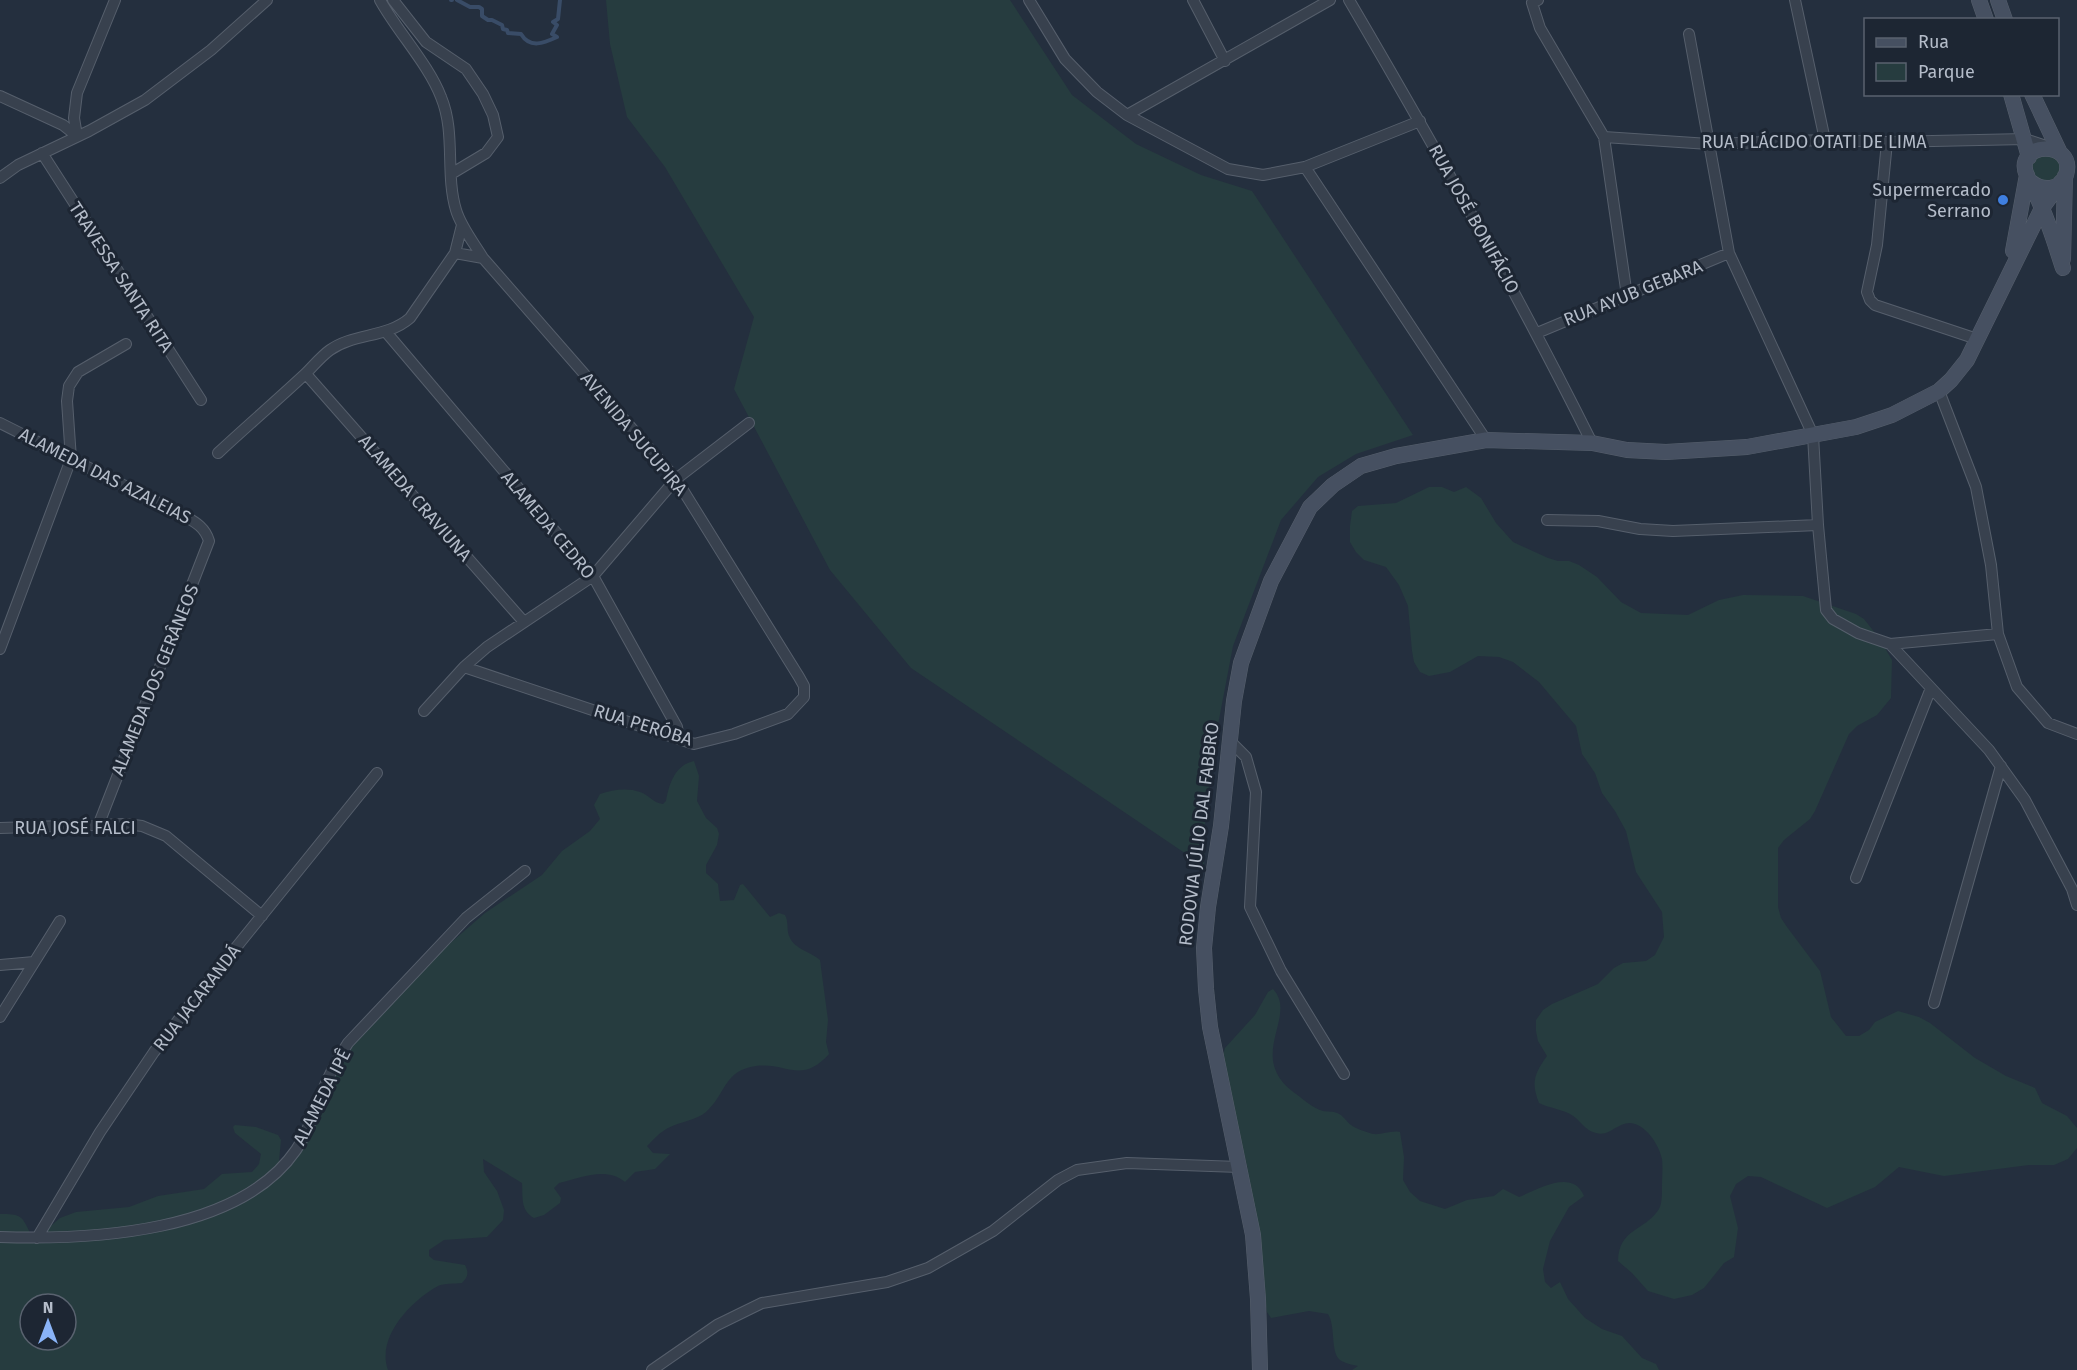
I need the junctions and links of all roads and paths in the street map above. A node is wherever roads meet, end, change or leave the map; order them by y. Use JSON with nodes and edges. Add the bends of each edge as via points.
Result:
{"nodes":[{"id":1,"x":115,"y":0,"type":"edge"},
{"id":2,"x":267,"y":0,"type":"edge"},
{"id":3,"x":380,"y":0,"type":"edge"},
{"id":4,"x":393,"y":0,"type":"edge"},
{"id":5,"x":1029,"y":0,"type":"edge"},
{"id":6,"x":1193,"y":0,"type":"edge"},
{"id":7,"x":1330,"y":0,"type":"edge"},
{"id":8,"x":1348,"y":0,"type":"edge"},
{"id":9,"x":1538,"y":0,"type":"edge"},
{"id":10,"x":1795,"y":0,"type":"edge"},
{"id":11,"x":1979,"y":0,"type":"edge"},
{"id":12,"x":1998,"y":0,"type":"edge"},
{"id":13,"x":1985,"y":18,"type":"edge"},
{"id":14,"x":2004,"y":18,"type":"edge"},
{"id":15,"x":1689,"y":34,"type":"dead end"},
{"id":16,"x":1225,"y":61,"type":"junction"},
{"id":17,"x":0,"y":96,"type":"edge"},
{"id":18,"x":2012,"y":96,"type":"edge"},
{"id":19,"x":2033,"y":96,"type":"edge"},
{"id":20,"x":1127,"y":115,"type":"junction"},
{"id":21,"x":1420,"y":121,"type":"junction"},
{"id":22,"x":77,"y":136,"type":"junction"},
{"id":23,"x":1604,"y":137,"type":"junction"},
{"id":24,"x":2025,"y":139,"type":"junction"},
{"id":25,"x":1825,"y":140,"type":"junction"},
{"id":26,"x":1887,"y":142,"type":"junction"},
{"id":27,"x":1709,"y":144,"type":"junction"},
{"id":28,"x":2057,"y":151,"type":"junction"},
{"id":29,"x":42,"y":153,"type":"junction"},
{"id":30,"x":2029,"y":157,"type":"junction"},
{"id":31,"x":1305,"y":168,"type":"junction"},
{"id":32,"x":451,"y":174,"type":"junction"},
{"id":33,"x":2068,"y":174,"type":"edge"},
{"id":34,"x":0,"y":178,"type":"edge"},
{"id":35,"x":2029,"y":178,"type":"junction"},
{"id":36,"x":2042,"y":208,"type":"junction"},
{"id":37,"x":462,"y":225,"type":"junction"},
{"id":38,"x":455,"y":253,"type":"junction"},
{"id":39,"x":1729,"y":254,"type":"junction"},
{"id":40,"x":483,"y":258,"type":"junction"},
{"id":41,"x":2007,"y":277,"type":"junction"},
{"id":42,"x":1627,"y":296,"type":"junction"},
{"id":43,"x":386,"y":332,"type":"junction"},
{"id":44,"x":1537,"y":333,"type":"junction"},
{"id":45,"x":1977,"y":339,"type":"junction"},
{"id":46,"x":126,"y":344,"type":"dead end"},
{"id":47,"x":306,"y":374,"type":"junction"},
{"id":48,"x":1939,"y":391,"type":"junction"},
{"id":49,"x":201,"y":400,"type":"dead end"},
{"id":50,"x":0,"y":423,"type":"edge"},
{"id":51,"x":749,"y":423,"type":"dead end"},
{"id":52,"x":1813,"y":435,"type":"junction"},
{"id":53,"x":1486,"y":440,"type":"junction"},
{"id":54,"x":1592,"y":443,"type":"junction"},
{"id":55,"x":218,"y":453,"type":"dead end"},
{"id":56,"x":71,"y":459,"type":"junction"},
{"id":57,"x":676,"y":479,"type":"junction"},
{"id":58,"x":1547,"y":520,"type":"dead end"},
{"id":59,"x":1818,"y":525,"type":"junction"},
{"id":60,"x":207,"y":533,"type":"joint"},
{"id":61,"x":592,"y":576,"type":"junction"},
{"id":62,"x":524,"y":622,"type":"junction"},
{"id":63,"x":1998,"y":634,"type":"junction"},
{"id":64,"x":1890,"y":644,"type":"junction"},
{"id":65,"x":0,"y":649,"type":"edge"},
{"id":66,"x":464,"y":667,"type":"junction"},
{"id":67,"x":804,"y":686,"type":"joint"},
{"id":68,"x":1931,"y":688,"type":"junction"},
{"id":69,"x":424,"y":711,"type":"dead end"},
{"id":70,"x":2077,"y":734,"type":"edge"},
{"id":71,"x":679,"y":738,"type":"junction"},
{"id":72,"x":1229,"y":740,"type":"junction"},
{"id":73,"x":2001,"y":766,"type":"junction"},
{"id":74,"x":377,"y":773,"type":"dead end"},
{"id":75,"x":98,"y":826,"type":"junction"},
{"id":76,"x":0,"y":828,"type":"edge"},
{"id":77,"x":525,"y":871,"type":"dead end"},
{"id":78,"x":1856,"y":878,"type":"dead end"},
{"id":79,"x":2077,"y":905,"type":"edge"},
{"id":80,"x":262,"y":916,"type":"junction"},
{"id":81,"x":60,"y":921,"type":"dead end"},
{"id":82,"x":34,"y":962,"type":"junction"},
{"id":83,"x":0,"y":965,"type":"edge"},
{"id":84,"x":1934,"y":1003,"type":"dead end"},
{"id":85,"x":0,"y":1017,"type":"edge"},
{"id":86,"x":1344,"y":1074,"type":"dead end"},
{"id":87,"x":1239,"y":1167,"type":"junction"},
{"id":88,"x":0,"y":1237,"type":"edge"},
{"id":89,"x":37,"y":1238,"type":"junction"},
{"id":90,"x":652,"y":1370,"type":"edge"},
{"id":91,"x":1260,"y":1370,"type":"edge"}],
"edges":[{"from":1,"to":22,"type":"street","via":[[77,93]]},
{"from":2,"to":22,"type":"street","via":[[211,50],[152,94]]},
{"from":3,"to":32,"type":"street","name":"AVENIDA SUCUPIRA","via":[[441,95],[447,115]]},
{"from":4,"to":32,"type":"street","via":[[426,42],[466,69],[494,115],[498,137],[486,153]]},
{"from":5,"to":20,"type":"street","via":[[1065,59],[1097,92]]},
{"from":6,"to":16,"type":"street"},
{"from":7,"to":16,"type":"street"},
{"from":8,"to":21,"type":"street","name":"RUA JOSÉ BONIFÁCIO"},
{"from":9,"to":23,"type":"street","via":[[1532,3],[1540,28]]},
{"from":10,"to":25,"type":"street"},
{"from":11,"to":13,"type":"main road"},
{"from":12,"to":14,"type":"main road"},
{"from":15,"to":27,"type":"street"},
{"from":16,"to":20,"type":"street"},
{"from":17,"to":22,"type":"street","via":[[63,125]]},
{"from":18,"to":24,"type":"main road"},
{"from":19,"to":28,"type":"main road"},
{"from":20,"to":31,"type":"street","via":[[1228,169],[1263,175]]},
{"from":21,"to":31,"type":"street"},
{"from":21,"to":44,"type":"street","name":"RUA JOSÉ BONIFÁCIO"},
{"from":22,"to":29,"type":"street"},
{"from":23,"to":27,"type":"street","name":"RUA PLÁCIDO OTATI DE LIMA"},
{"from":23,"to":42,"type":"street"},
{"from":24,"to":26,"type":"street","name":"RUA PLÁCIDO OTATI DE LIMA"},
{"from":24,"to":28,"type":"street"},
{"from":24,"to":30,"type":"main road"},
{"from":25,"to":26,"type":"street","name":"RUA PLÁCIDO OTATI DE LIMA"},
{"from":25,"to":27,"type":"street","name":"RUA PLÁCIDO OTATI DE LIMA"},
{"from":26,"to":45,"type":"street","via":[[1870,300]]},
{"from":27,"to":39,"type":"street"},
{"from":28,"to":30,"type":"main road","via":[[2044,148]]},
{"from":28,"to":33,"type":"main road"},
{"from":29,"to":34,"type":"street"},
{"from":29,"to":49,"type":"street","name":"TRAVESSA SANTA RITA"},
{"from":30,"to":35,"type":"main road"},
{"from":31,"to":53,"type":"street"},
{"from":32,"to":37,"type":"street","name":"AVENIDA SUCUPIRA"},
{"from":33,"to":35,"type":"main road","via":[[2050,189],[2036,186]]},
{"from":33,"to":36,"type":"main road"},
{"from":33,"to":36,"type":"main road","via":[[2063,268]]},
{"from":35,"to":36,"type":"main road"},
{"from":35,"to":41,"type":"main road"},
{"from":36,"to":41,"type":"main road"},
{"from":37,"to":38,"type":"street"},
{"from":37,"to":40,"type":"street","name":"AVENIDA SUCUPIRA"},
{"from":38,"to":40,"type":"street"},
{"from":38,"to":43,"type":"street","via":[[410,318]]},
{"from":39,"to":42,"type":"street","name":"RUA AYUB GEBARA"},
{"from":39,"to":52,"type":"street"},
{"from":40,"to":57,"type":"street","name":"AVENIDA SUCUPIRA"},
{"from":41,"to":45,"type":"main road","name":"RODOVIA JÚLIO DAL FABBRO"},
{"from":42,"to":44,"type":"street","name":"RUA AYUB GEBARA"},
{"from":43,"to":47,"type":"street","via":[[340,344]]},
{"from":43,"to":61,"type":"street","name":"ALAMEDA CEDRO"},
{"from":44,"to":54,"type":"street","name":"RUA JOSÉ BONIFÁCIO"},
{"from":45,"to":48,"type":"main road","name":"RODOVIA JÚLIO DAL FABBRO","via":[[1967,360]]},
{"from":46,"to":56,"type":"street","via":[[78,372],[69,386]]},
{"from":47,"to":55,"type":"street"},
{"from":47,"to":62,"type":"street","name":"ALAMEDA CRAVIUNA"},
{"from":48,"to":52,"type":"main road","name":"RODOVIA JÚLIO DAL FABBRO","via":[[1892,415]]},
{"from":48,"to":63,"type":"street","via":[[1981,507]]},
{"from":50,"to":56,"type":"street","name":"ALAMEDA DAS AZALEIAS"},
{"from":51,"to":57,"type":"street"},
{"from":52,"to":54,"type":"main road","name":"RODOVIA JÚLIO DAL FABBRO","via":[[1747,447],[1666,452]]},
{"from":52,"to":59,"type":"street"},
{"from":53,"to":54,"type":"main road","name":"RODOVIA JÚLIO DAL FABBRO"},
{"from":53,"to":72,"type":"main road","name":"RODOVIA JÚLIO DAL FABBRO","via":[[1361,466],[1310,507],[1271,581],[1241,663]]},
{"from":56,"to":60,"type":"street","name":"ALAMEDA DAS AZALEIAS","via":[[183,515]]},
{"from":56,"to":65,"type":"street"},
{"from":57,"to":61,"type":"street"},
{"from":57,"to":67,"type":"street","name":"AVENIDA SUCUPIRA"},
{"from":58,"to":59,"type":"street","via":[[1598,521],[1673,531]]},
{"from":59,"to":64,"type":"street","via":[[1826,610],[1833,619],[1858,633]]},
{"from":60,"to":75,"type":"street","name":"ALAMEDA DOS GERÂNEOS","via":[[206,554]]},
{"from":61,"to":62,"type":"street"},
{"from":61,"to":71,"type":"street","name":"ALAMEDA CEDRO","via":[[677,727]]},
{"from":62,"to":66,"type":"street"},
{"from":63,"to":64,"type":"street"},
{"from":63,"to":70,"type":"street","via":[[2017,687],[2029,703],[2048,723]]},
{"from":64,"to":68,"type":"street"},
{"from":66,"to":69,"type":"street"},
{"from":66,"to":71,"type":"street","name":"RUA PERÓBA"},
{"from":67,"to":71,"type":"street","name":"RUA PERÓBA","via":[[804,697],[788,714],[694,744]]},
{"from":68,"to":73,"type":"street"},
{"from":68,"to":78,"type":"street"},
{"from":72,"to":86,"type":"street","via":[[1246,757],[1256,792],[1250,907],[1281,971]]},
{"from":72,"to":87,"type":"main road","name":"RODOVIA JÚLIO DAL FABBRO","via":[[1204,948],[1210,1027]]},
{"from":73,"to":79,"type":"street","via":[[2025,800]]},
{"from":73,"to":84,"type":"street"},
{"from":74,"to":80,"type":"street","name":"RUA JACARANDÁ"},
{"from":75,"to":76,"type":"street","name":"RUA JOSÉ FALCI"},
{"from":75,"to":80,"type":"street","name":"RUA JOSÉ FALCI","via":[[142,826],[166,836]]},
{"from":77,"to":89,"type":"street","name":"ALAMEDA IPÊ","via":[[466,918],[348,1043],[333,1067],[296,1150],[265,1183],[219,1209],[180,1221],[96,1235]]},
{"from":80,"to":89,"type":"street","name":"RUA JACARANDÁ","via":[[154,1052],[100,1132]]},
{"from":81,"to":82,"type":"street"},
{"from":82,"to":83,"type":"street"},
{"from":82,"to":85,"type":"street"},
{"from":87,"to":90,"type":"street","via":[[1127,1163],[1077,1170],[1058,1180],[993,1231],[928,1268],[887,1282],[762,1303],[717,1325]]},
{"from":87,"to":91,"type":"main road","name":"RODOVIA JÚLIO DAL FABBRO","via":[[1253,1235]]},
{"from":88,"to":89,"type":"street","name":"ALAMEDA IPÊ"}]}
